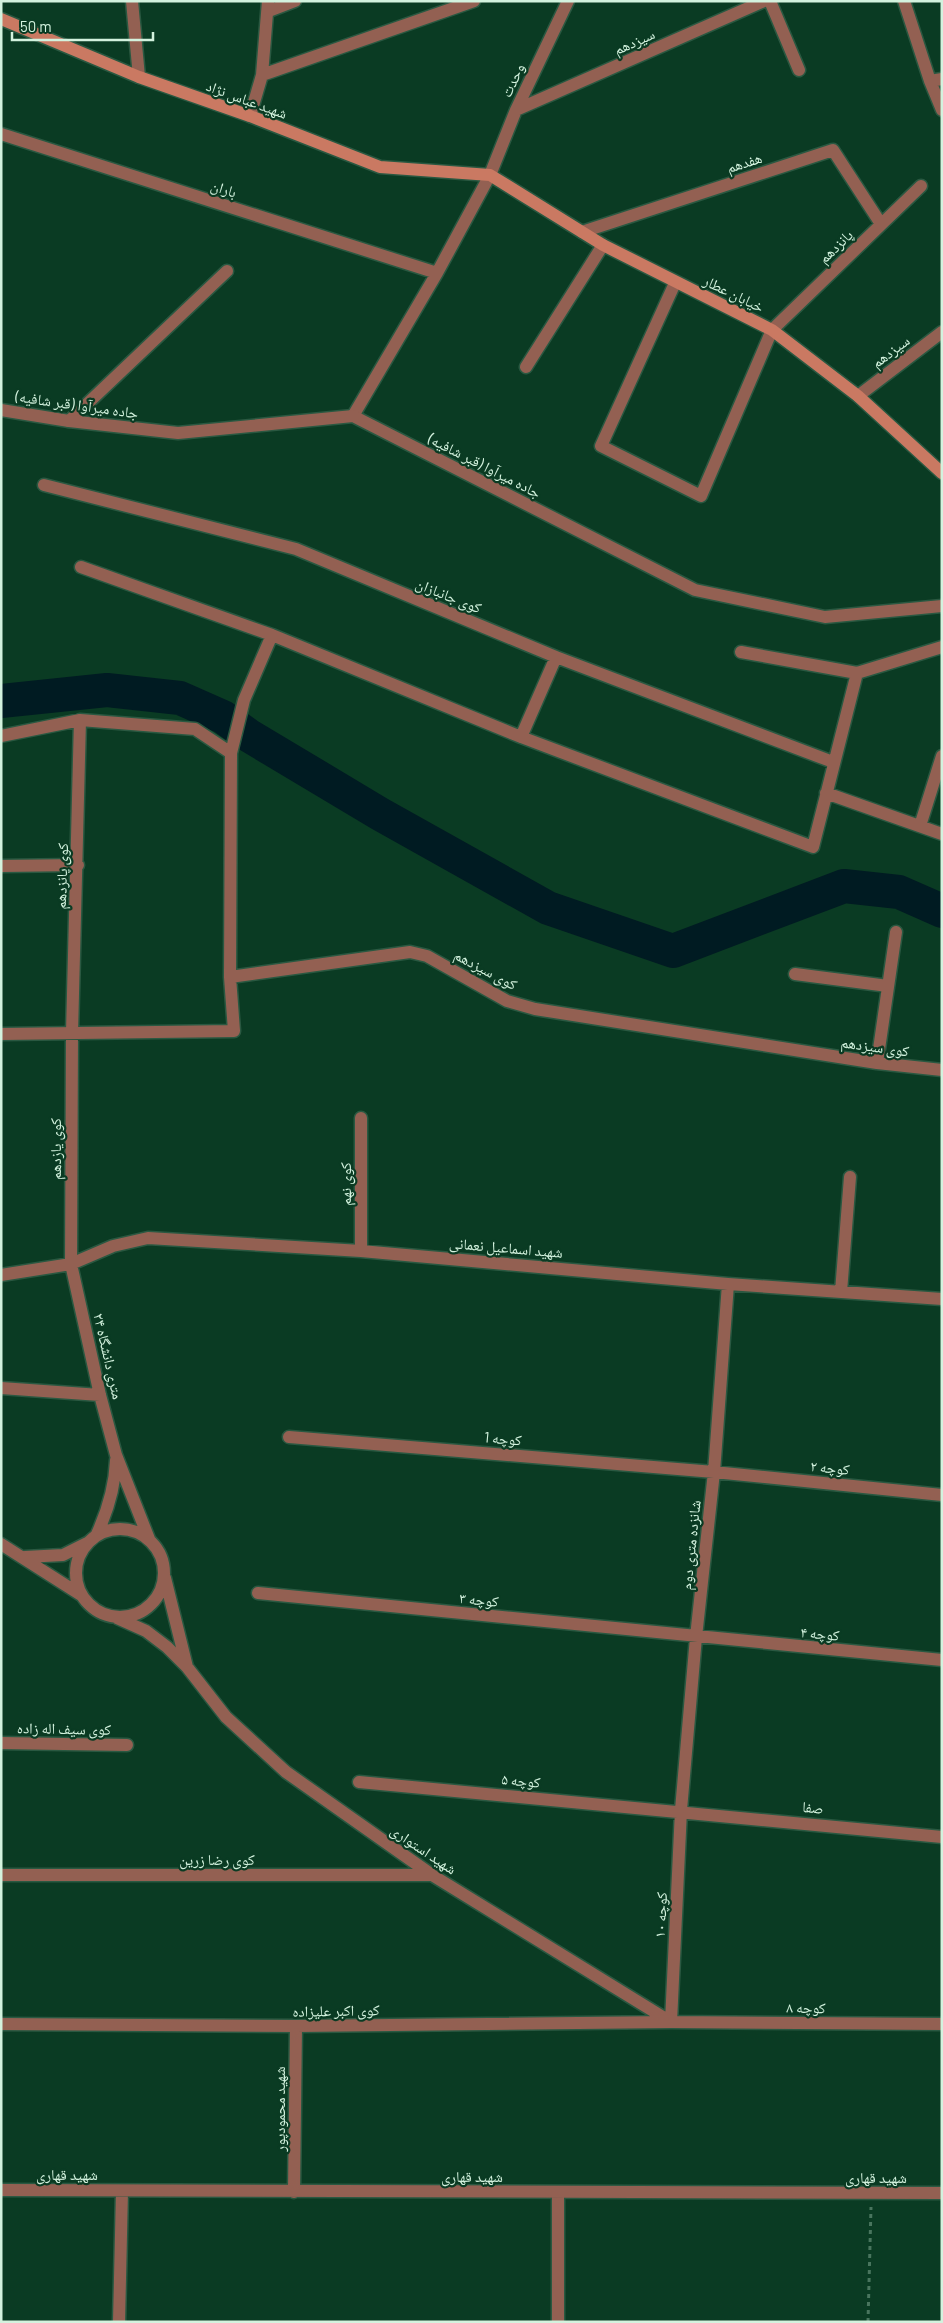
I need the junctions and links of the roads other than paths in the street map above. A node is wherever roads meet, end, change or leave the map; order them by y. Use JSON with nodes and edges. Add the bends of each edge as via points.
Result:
{"nodes":[{"id":1,"x":132,"y":1,"type":"edge"},
{"id":2,"x":295,"y":1,"type":"edge"},
{"id":3,"x":474,"y":1,"type":"edge"},
{"id":4,"x":568,"y":1,"type":"edge"},
{"id":5,"x":764,"y":1,"type":"edge"},
{"id":6,"x":770,"y":1,"type":"edge"},
{"id":7,"x":904,"y":1,"type":"edge"},
{"id":8,"x":268,"y":6,"type":"edge"},
{"id":9,"x":1,"y":19,"type":"edge"},
{"id":10,"x":799,"y":70,"type":"dead end"},
{"id":11,"x":262,"y":75,"type":"junction"},
{"id":12,"x":139,"y":77,"type":"junction"},
{"id":13,"x":936,"y":80,"type":"edge"},
{"id":14,"x":516,"y":110,"type":"junction"},
{"id":15,"x":942,"y":110,"type":"edge"},
{"id":16,"x":250,"y":116,"type":"junction"},
{"id":17,"x":1,"y":134,"type":"edge"},
{"id":18,"x":490,"y":176,"type":"junction"},
{"id":19,"x":921,"y":186,"type":"dead end"},
{"id":20,"x":881,"y":224,"type":"junction"},
{"id":21,"x":582,"y":232,"type":"junction"},
{"id":22,"x":603,"y":246,"type":"junction"},
{"id":23,"x":228,"y":271,"type":"dead end"},
{"id":24,"x":438,"y":273,"type":"junction"},
{"id":25,"x":675,"y":283,"type":"junction"},
{"id":26,"x":772,"y":330,"type":"junction"},
{"id":27,"x":942,"y":332,"type":"edge"},
{"id":28,"x":526,"y":367,"type":"dead end"},
{"id":29,"x":858,"y":396,"type":"junction"},
{"id":30,"x":1,"y":410,"type":"edge"},
{"id":31,"x":353,"y":416,"type":"junction"},
{"id":32,"x":69,"y":421,"type":"junction"},
{"id":33,"x":942,"y":473,"type":"edge"},
{"id":34,"x":44,"y":485,"type":"dead end"},
{"id":35,"x":81,"y":567,"type":"dead end"},
{"id":36,"x":942,"y":606,"type":"edge"},
{"id":37,"x":272,"y":635,"type":"junction"},
{"id":38,"x":942,"y":647,"type":"edge"},
{"id":39,"x":741,"y":652,"type":"dead end"},
{"id":40,"x":556,"y":657,"type":"junction"},
{"id":41,"x":857,"y":673,"type":"junction"},
{"id":42,"x":80,"y":720,"type":"junction"},
{"id":43,"x":1,"y":736,"type":"edge"},
{"id":44,"x":521,"y":737,"type":"junction"},
{"id":45,"x":231,"y":753,"type":"junction"},
{"id":46,"x":942,"y":756,"type":"edge"},
{"id":47,"x":833,"y":762,"type":"junction"},
{"id":48,"x":826,"y":793,"type":"junction"},
{"id":49,"x":920,"y":826,"type":"junction"},
{"id":50,"x":942,"y":834,"type":"edge"},
{"id":51,"x":78,"y":865,"type":"junction"},
{"id":52,"x":1,"y":866,"type":"edge"},
{"id":53,"x":896,"y":932,"type":"dead end"},
{"id":54,"x":795,"y":974,"type":"dead end"},
{"id":55,"x":230,"y":977,"type":"junction"},
{"id":56,"x":888,"y":986,"type":"junction"},
{"id":57,"x":72,"y":1033,"type":"junction"},
{"id":58,"x":1,"y":1034,"type":"edge"},
{"id":59,"x":877,"y":1064,"type":"junction"},
{"id":60,"x":942,"y":1070,"type":"edge"},
{"id":61,"x":361,"y":1118,"type":"dead end"},
{"id":62,"x":850,"y":1176,"type":"dead end"},
{"id":63,"x":361,"y":1251,"type":"junction"},
{"id":64,"x":72,"y":1264,"type":"junction"},
{"id":65,"x":1,"y":1275,"type":"edge"},
{"id":66,"x":728,"y":1284,"type":"junction"},
{"id":67,"x":841,"y":1292,"type":"junction"},
{"id":68,"x":942,"y":1299,"type":"edge"},
{"id":69,"x":1,"y":1388,"type":"edge"},
{"id":70,"x":100,"y":1395,"type":"junction"},
{"id":71,"x":289,"y":1437,"type":"dead end"},
{"id":72,"x":116,"y":1455,"type":"junction"},
{"id":73,"x":714,"y":1472,"type":"junction"},
{"id":74,"x":942,"y":1495,"type":"edge"},
{"id":75,"x":97,"y":1534,"type":"junction"},
{"id":76,"x":149,"y":1539,"type":"junction"},
{"id":77,"x":86,"y":1543,"type":"junction"},
{"id":78,"x":1,"y":1544,"type":"edge"},
{"id":79,"x":25,"y":1557,"type":"junction"},
{"id":80,"x":165,"y":1575,"type":"junction"},
{"id":81,"x":258,"y":1594,"type":"dead end"},
{"id":82,"x":81,"y":1595,"type":"junction"},
{"id":83,"x":118,"y":1618,"type":"junction"},
{"id":84,"x":696,"y":1637,"type":"junction"},
{"id":85,"x":942,"y":1660,"type":"edge"},
{"id":86,"x":188,"y":1667,"type":"junction"},
{"id":87,"x":1,"y":1743,"type":"edge"},
{"id":88,"x":127,"y":1745,"type":"dead end"},
{"id":89,"x":359,"y":1782,"type":"dead end"},
{"id":90,"x":681,"y":1810,"type":"junction"},
{"id":91,"x":942,"y":1836,"type":"edge"},
{"id":92,"x":1,"y":1875,"type":"edge"},
{"id":93,"x":432,"y":1875,"type":"junction"},
{"id":94,"x":671,"y":2022,"type":"junction"},
{"id":95,"x":1,"y":2024,"type":"edge"},
{"id":96,"x":942,"y":2024,"type":"edge"},
{"id":97,"x":296,"y":2026,"type":"junction"},
{"id":98,"x":1,"y":2190,"type":"edge"},
{"id":99,"x":122,"y":2191,"type":"junction"},
{"id":100,"x":294,"y":2192,"type":"junction"},
{"id":101,"x":558,"y":2192,"type":"junction"},
{"id":102,"x":942,"y":2193,"type":"edge"},
{"id":103,"x":119,"y":2322,"type":"edge"},
{"id":104,"x":558,"y":2322,"type":"edge"}],
"edges":[{"from":1,"to":12,"type":"street"},
{"from":2,"to":8,"type":"street"},
{"from":3,"to":11,"type":"street"},
{"from":4,"to":14,"type":"street","name":"وحدت"},
{"from":5,"to":14,"type":"street","name":"سیزدهم"},
{"from":6,"to":10,"type":"street"},
{"from":7,"to":13,"type":"street"},
{"from":8,"to":11,"type":"street"},
{"from":9,"to":12,"type":"main road","name":"شهید عباس نژاد"},
{"from":11,"to":16,"type":"street"},
{"from":12,"to":16,"type":"main road","name":"شهید عباس نژاد"},
{"from":13,"to":15,"type":"street"},
{"from":14,"to":18,"type":"street","name":"وحدت"},
{"from":16,"to":18,"type":"main road","name":"شهید عباس نژاد","via":[[380,167]]},
{"from":17,"to":24,"type":"street","name":"باران"},
{"from":18,"to":21,"type":"main road","name":"خیابان عطار"},
{"from":18,"to":24,"type":"street","name":"وحدت"},
{"from":19,"to":20,"type":"street","name":"پانزدهم"},
{"from":20,"to":21,"type":"street","name":"هفدهم","via":[[833,150]]},
{"from":20,"to":26,"type":"street","name":"پانزدهم"},
{"from":21,"to":22,"type":"main road","name":"خیابان عطار"},
{"from":22,"to":25,"type":"main road","name":"خیابان عطار"},
{"from":22,"to":28,"type":"street"},
{"from":23,"to":32,"type":"street"},
{"from":24,"to":31,"type":"street","name":"وحدت"},
{"from":25,"to":26,"type":"main road","name":"خیابان عطار"},
{"from":25,"to":26,"type":"street","via":[[600,446],[701,496]]},
{"from":26,"to":29,"type":"main road","name":"خیابان عطار"},
{"from":27,"to":29,"type":"street","name":"سیزدهم"},
{"from":29,"to":33,"type":"main road","name":"خیابان عطار"},
{"from":30,"to":32,"type":"street","name":"جاده میرآوا (قبر شافیه)"},
{"from":31,"to":32,"type":"street","name":"جاده میرآوا (قبر شافیه)","via":[[178,433]]},
{"from":31,"to":36,"type":"street","name":"جاده میرآوا (قبر شافیه)","via":[[695,590],[825,617]]},
{"from":34,"to":40,"type":"street","name":"کوی جانبازان","via":[[296,549]]},
{"from":35,"to":37,"type":"street"},
{"from":37,"to":44,"type":"street"},
{"from":37,"to":45,"type":"street","via":[[244,700]]},
{"from":38,"to":41,"type":"street"},
{"from":39,"to":41,"type":"street"},
{"from":40,"to":44,"type":"street"},
{"from":40,"to":47,"type":"street","name":"کوی جانبازان"},
{"from":41,"to":47,"type":"street"},
{"from":42,"to":43,"type":"street"},
{"from":42,"to":45,"type":"street","via":[[195,729]]},
{"from":42,"to":51,"type":"street","name":"کوی پانزدهم"},
{"from":44,"to":48,"type":"street","via":[[813,847]]},
{"from":45,"to":55,"type":"street"},
{"from":46,"to":49,"type":"street"},
{"from":47,"to":48,"type":"street"},
{"from":48,"to":49,"type":"street"},
{"from":49,"to":50,"type":"street"},
{"from":51,"to":52,"type":"street"},
{"from":51,"to":57,"type":"street","name":"کوی پانزدهم"},
{"from":53,"to":56,"type":"street"},
{"from":54,"to":56,"type":"street"},
{"from":55,"to":57,"type":"street","via":[[234,1031]]},
{"from":55,"to":59,"type":"street","name":"کوی سیزدهم","via":[[410,952],[427,956],[506,1001],[535,1009]]},
{"from":56,"to":59,"type":"street"},
{"from":57,"to":58,"type":"street"},
{"from":57,"to":64,"type":"street","name":"کوی یازدهم"},
{"from":59,"to":60,"type":"street","name":"کوی سیزدهم"},
{"from":61,"to":63,"type":"street","name":"کوی نهم"},
{"from":62,"to":67,"type":"street"},
{"from":63,"to":64,"type":"street","name":"شهید اسماعیل نعمانی","via":[[148,1238],[113,1246]]},
{"from":63,"to":66,"type":"street","name":"شهید اسماعیل نعمانی"},
{"from":64,"to":65,"type":"street","name":"شهید اسماعیل نعمانی"},
{"from":64,"to":70,"type":"street","name":"۲۴ متری دانشگاه"},
{"from":66,"to":67,"type":"street","name":"شهید اسماعیل نعمانی"},
{"from":66,"to":73,"type":"street","name":"شانزده متری دوم"},
{"from":67,"to":68,"type":"street","name":"شهید اسماعیل نعمانی"},
{"from":69,"to":70,"type":"street"},
{"from":70,"to":72,"type":"street","name":"۲۴ متری دانشگاه"},
{"from":71,"to":73,"type":"street","name":"کوچه 1"},
{"from":72,"to":75,"type":"street","name":"۲۴ متری دانشگاه","via":[[113,1489]]},
{"from":72,"to":76,"type":"street","name":"۲۴ متری دانشگاه"},
{"from":73,"to":74,"type":"street","name":"کوچه ۲"},
{"from":73,"to":84,"type":"street","name":"شانزده متری دوم"},
{"from":75,"to":76,"type":"street","via":[[124,1528]]},
{"from":75,"to":77,"type":"street"},
{"from":76,"to":80,"type":"street","via":[[160,1555]]},
{"from":77,"to":79,"type":"street","via":[[63,1555]]},
{"from":77,"to":82,"type":"street","via":[[75,1568]]},
{"from":78,"to":79,"type":"street"},
{"from":79,"to":82,"type":"street"},
{"from":80,"to":83,"type":"street","via":[[159,1594],[146,1610]]},
{"from":80,"to":86,"type":"street","name":"شهید استواری"},
{"from":81,"to":84,"type":"street","name":"کوچه ۳"},
{"from":82,"to":83,"type":"street","via":[[90,1606]]},
{"from":83,"to":86,"type":"street","name":"شهید استواری","via":[[146,1631]]},
{"from":84,"to":85,"type":"street","name":"کوچه ۴"},
{"from":84,"to":90,"type":"street","name":"شانزده متری دوم"},
{"from":86,"to":93,"type":"street","name":"شهید استواری","via":[[226,1717],[286,1772]]},
{"from":87,"to":88,"type":"street","name":"کوی سیف اله زاده"},
{"from":89,"to":90,"type":"street","name":"کوچه ۵"},
{"from":90,"to":91,"type":"street","name":"صفا"},
{"from":90,"to":94,"type":"street","name":"کوچه ۱۰"},
{"from":92,"to":93,"type":"street","name":"کوی رضا زرین"},
{"from":93,"to":94,"type":"street","name":"شهید استواری"},
{"from":94,"to":96,"type":"street","name":"کوچه ۸"},
{"from":94,"to":97,"type":"street","name":"کوی اکبر علیزاده"},
{"from":95,"to":97,"type":"street","name":"کوی اکبر علیزاده"},
{"from":97,"to":100,"type":"street","name":"شهید محمودپور"},
{"from":98,"to":99,"type":"street","name":"شهید قهاری"},
{"from":99,"to":100,"type":"street","name":"شهید قهاری"},
{"from":99,"to":103,"type":"street"},
{"from":100,"to":101,"type":"street","name":"شهید قهاری"},
{"from":101,"to":102,"type":"street","name":"شهید قهاری"},
{"from":101,"to":104,"type":"street"}]}
